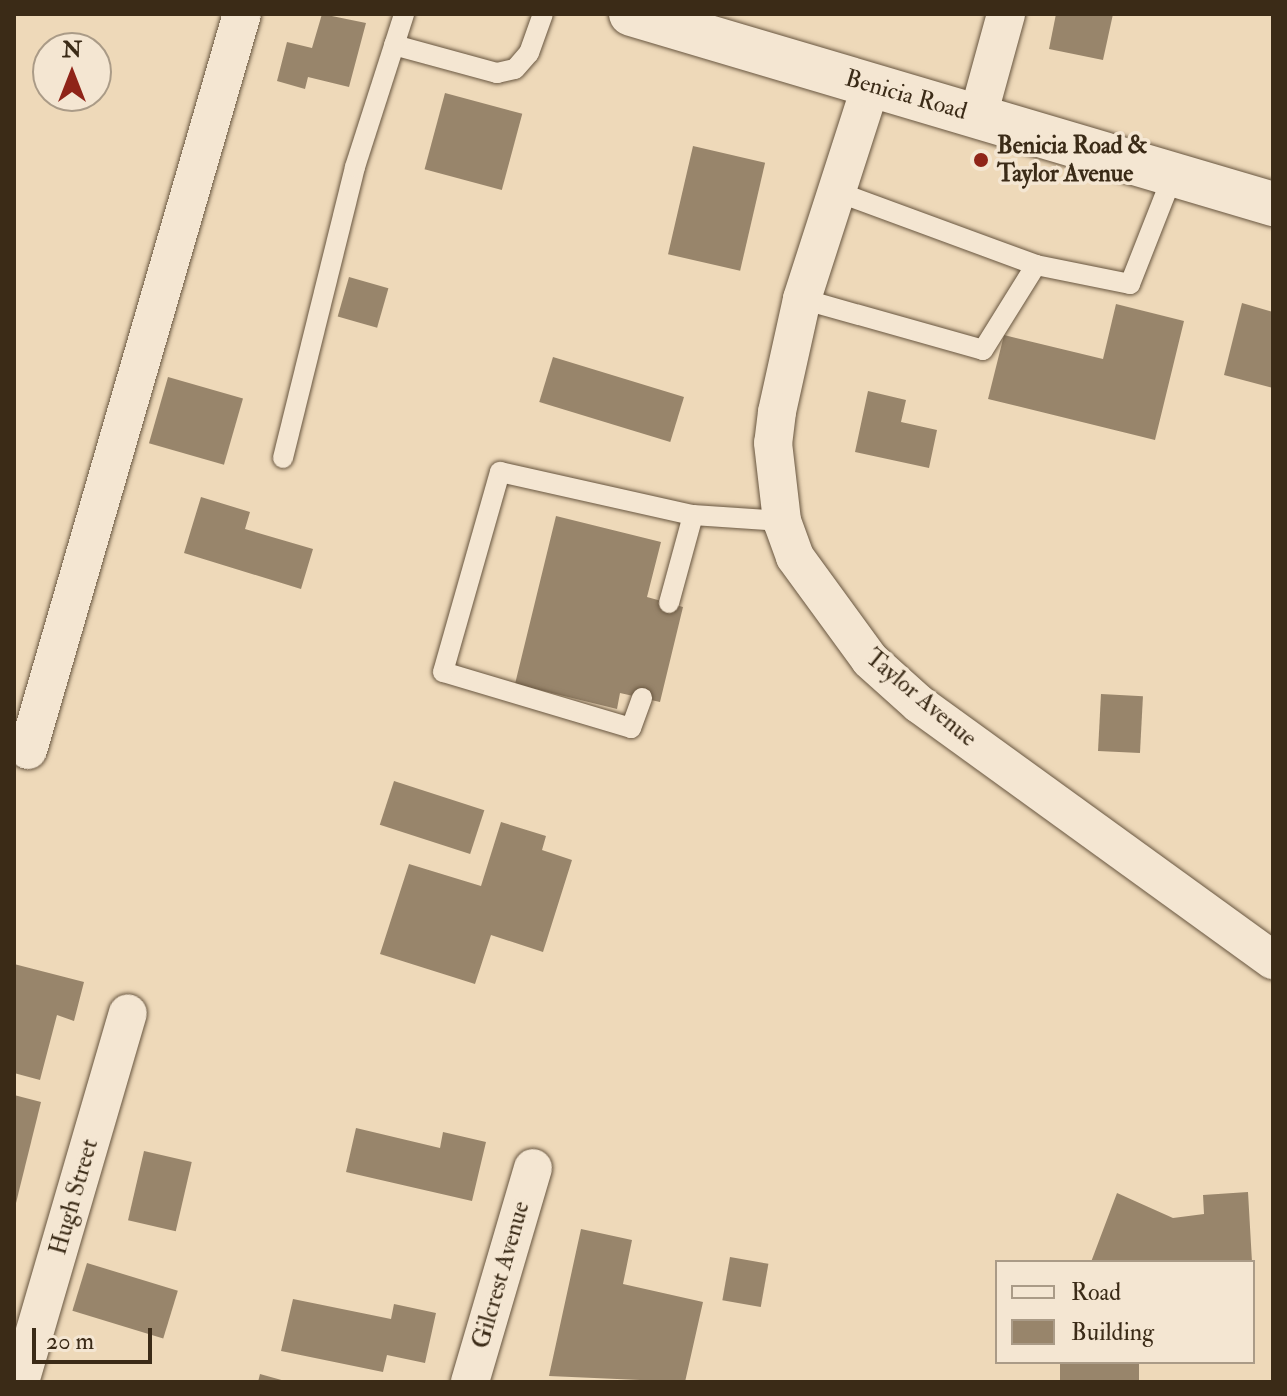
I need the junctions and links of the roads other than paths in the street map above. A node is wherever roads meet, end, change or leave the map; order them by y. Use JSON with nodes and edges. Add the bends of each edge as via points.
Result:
{"nodes":[{"id":1,"x":242,"y":14,"type":"edge"},
{"id":2,"x":404,"y":14,"type":"edge"},
{"id":3,"x":543,"y":14,"type":"edge"},
{"id":4,"x":631,"y":14,"type":"edge"},
{"id":5,"x":1006,"y":14,"type":"edge"},
{"id":6,"x":394,"y":45,"type":"junction"},
{"id":7,"x":871,"y":85,"type":"junction"},
{"id":8,"x":978,"y":116,"type":"junction"},
{"id":9,"x":1173,"y":175,"type":"junction"},
{"id":10,"x":838,"y":192,"type":"junction"},
{"id":11,"x":1273,"y":204,"type":"edge"},
{"id":12,"x":1036,"y":265,"type":"junction"},
{"id":13,"x":802,"y":299,"type":"junction"},
{"id":14,"x":283,"y":458,"type":"dead end"},
{"id":15,"x":693,"y":515,"type":"junction"},
{"id":16,"x":782,"y":521,"type":"junction"},
{"id":17,"x":669,"y":603,"type":"dead end"},
{"id":18,"x":642,"y":698,"type":"dead end"},
{"id":19,"x":28,"y":750,"type":"dead end"},
{"id":20,"x":1273,"y":960,"type":"edge"},
{"id":21,"x":128,"y":1013,"type":"dead end"},
{"id":22,"x":533,"y":1168,"type":"dead end"},
{"id":23,"x":20,"y":1382,"type":"edge"},
{"id":24,"x":470,"y":1382,"type":"edge"}],
"edges":[{"from":1,"to":19,"type":"street"},
{"from":2,"to":6,"type":"lane"},
{"from":3,"to":6,"type":"lane","via":[[529,53],[515,69],[497,73]]},
{"from":4,"to":7,"type":"main road","name":"Benicia Road"},
{"from":5,"to":8,"type":"street"},
{"from":6,"to":14,"type":"lane","via":[[355,167]]},
{"from":7,"to":8,"type":"main road","name":"Benicia Road"},
{"from":7,"to":10,"type":"street","name":"Taylor Avenue"},
{"from":8,"to":9,"type":"main road","name":"Benicia Road"},
{"from":9,"to":11,"type":"main road","name":"Benicia Road"},
{"from":9,"to":12,"type":"lane","via":[[1130,284]]},
{"from":10,"to":12,"type":"lane"},
{"from":10,"to":13,"type":"street","name":"Taylor Avenue"},
{"from":12,"to":13,"type":"lane","via":[[983,350]]},
{"from":13,"to":16,"type":"street","name":"Taylor Avenue","via":[[773,443]]},
{"from":15,"to":16,"type":"lane"},
{"from":15,"to":17,"type":"lane"},
{"from":15,"to":18,"type":"lane","via":[[500,472],[443,672],[631,728]]},
{"from":16,"to":20,"type":"street","name":"Taylor Avenue","via":[[795,557],[870,660]]},
{"from":21,"to":23,"type":"street","name":"Hugh Street"},
{"from":22,"to":24,"type":"street","name":"Gilcrest Avenue"}]}
